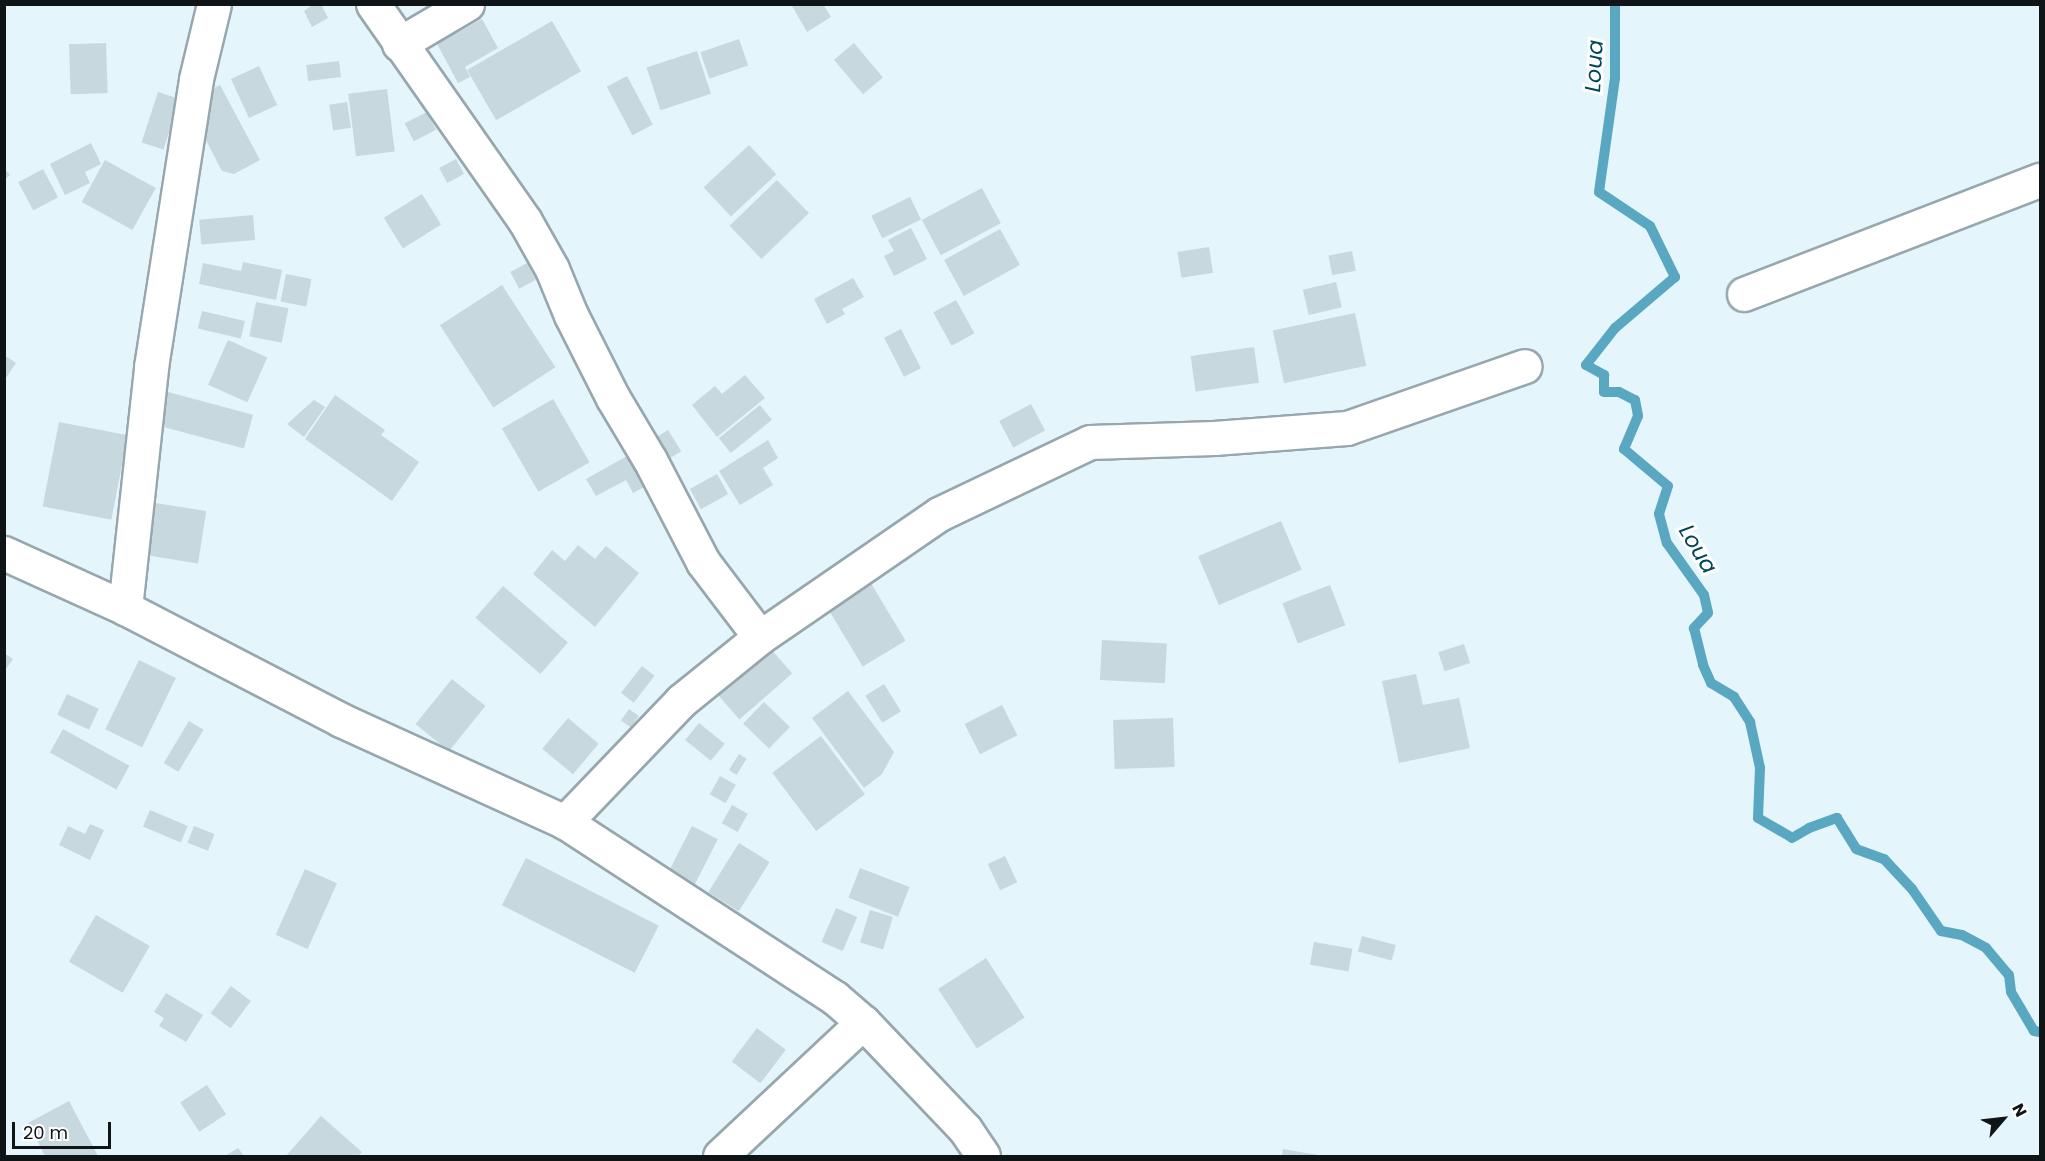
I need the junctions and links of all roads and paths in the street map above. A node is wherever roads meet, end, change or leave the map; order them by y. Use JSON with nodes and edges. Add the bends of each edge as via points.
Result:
{"nodes":[{"id":1,"x":214,"y":4,"type":"edge"},
{"id":2,"x":373,"y":4,"type":"edge"},
{"id":3,"x":466,"y":4,"type":"edge"},
{"id":4,"x":399,"y":44,"type":"junction"},
{"id":5,"x":2040,"y":180,"type":"edge"},
{"id":6,"x":1744,"y":294,"type":"dead end"},
{"id":7,"x":1525,"y":366,"type":"dead end"},
{"id":8,"x":4,"y":553,"type":"edge"},
{"id":9,"x":125,"y":608,"type":"junction"},
{"id":10,"x":760,"y":637,"type":"junction"},
{"id":11,"x":565,"y":822,"type":"junction"},
{"id":12,"x":863,"y":1022,"type":"junction"},
{"id":13,"x":720,"y":1156,"type":"edge"},
{"id":14,"x":983,"y":1156,"type":"edge"}],
"edges":[{"from":1,"to":9,"type":"street","via":[[196,79],[151,367]]},
{"from":2,"to":4,"type":"street"},
{"from":3,"to":4,"type":"street"},
{"from":4,"to":10,"type":"street","via":[[525,221],[613,398],[703,562]]},
{"from":5,"to":6,"type":"street"},
{"from":7,"to":10,"type":"street","via":[[1347,428],[1090,442],[939,514]]},
{"from":8,"to":9,"type":"street"},
{"from":9,"to":11,"type":"street","via":[[341,720]]},
{"from":10,"to":11,"type":"street","via":[[681,700]]},
{"from":11,"to":12,"type":"street","via":[[835,998]]},
{"from":12,"to":13,"type":"street"},
{"from":12,"to":14,"type":"street","via":[[965,1129]]}]}
